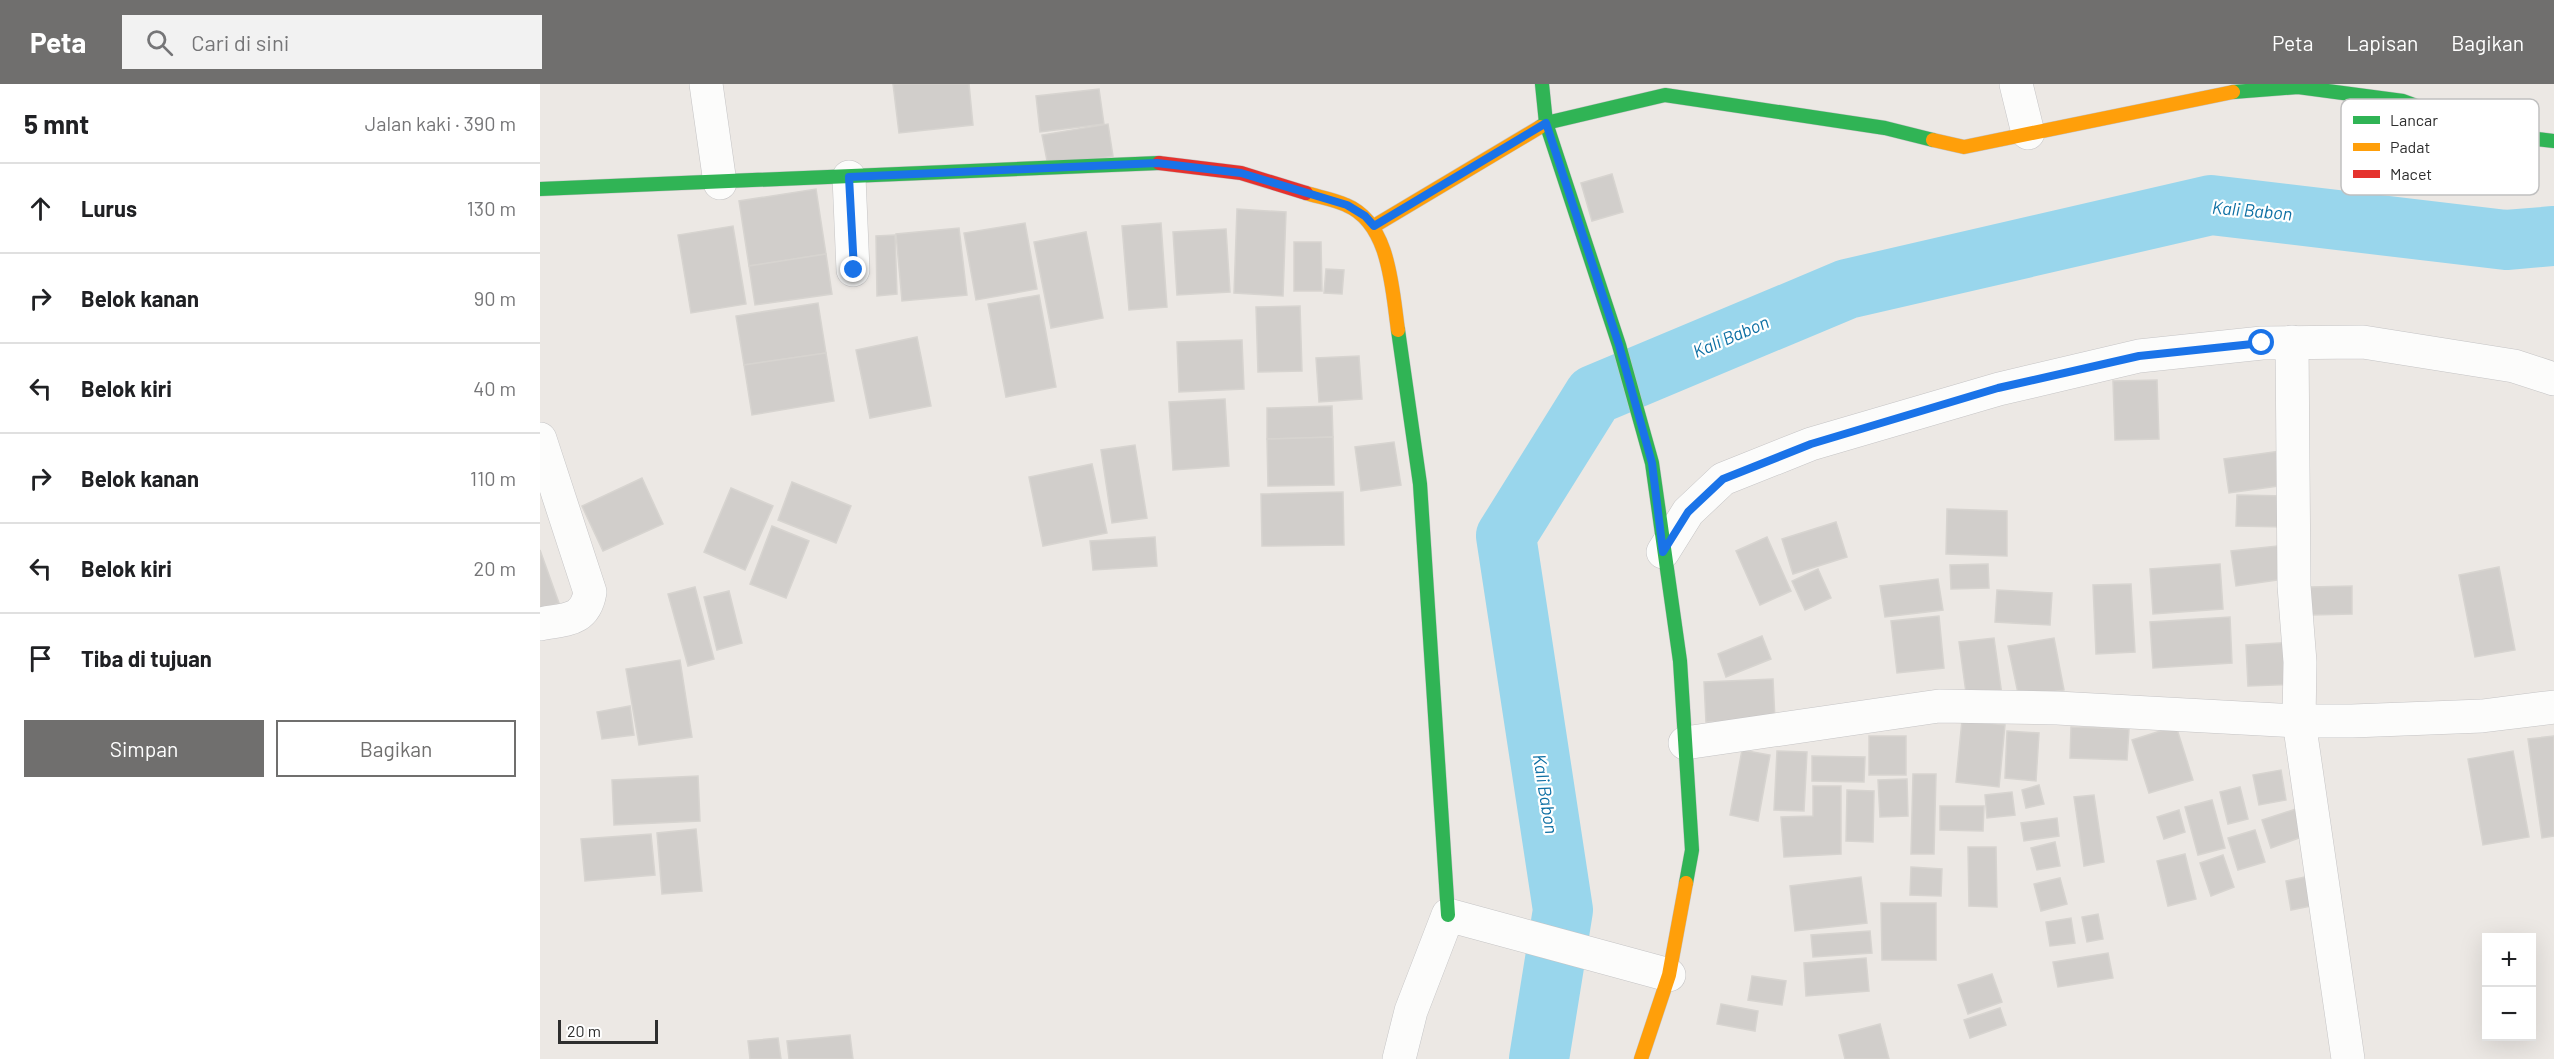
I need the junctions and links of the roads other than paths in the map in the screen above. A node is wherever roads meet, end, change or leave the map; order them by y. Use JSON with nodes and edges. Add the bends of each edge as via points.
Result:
{"nodes":[{"id":1,"x":706,"y":84,"type":"edge"},
{"id":2,"x":1542,"y":84,"type":"edge"},
{"id":3,"x":2016,"y":84,"type":"edge"},
{"id":4,"x":2388,"y":99,"type":"edge"},
{"id":5,"x":1546,"y":123,"type":"junction"},
{"id":6,"x":2028,"y":133,"type":"junction"},
{"id":7,"x":2539,"y":139,"type":"edge"},
{"id":8,"x":2554,"y":141,"type":"edge"},
{"id":9,"x":849,"y":177,"type":"junction"},
{"id":10,"x":720,"y":183,"type":"junction"},
{"id":11,"x":540,"y":189,"type":"edge"},
{"id":12,"x":1374,"y":226,"type":"junction"},
{"id":13,"x":854,"y":270,"type":"dead end"},
{"id":14,"x":2292,"y":342,"type":"junction"},
{"id":15,"x":2554,"y":379,"type":"edge"},
{"id":16,"x":540,"y":439,"type":"edge"},
{"id":17,"x":1663,"y":552,"type":"junction"},
{"id":18,"x":540,"y":624,"type":"edge"},
{"id":19,"x":2554,"y":707,"type":"edge"},
{"id":20,"x":2299,"y":721,"type":"junction"},
{"id":21,"x":1684,"y":743,"type":"junction"},
{"id":22,"x":1460,"y":918,"type":"junction"},
{"id":23,"x":1654,"y":970,"type":"junction"},
{"id":24,"x":1399,"y":1059,"type":"edge"},
{"id":25,"x":1641,"y":1059,"type":"edge"},
{"id":26,"x":2348,"y":1059,"type":"edge"}],
"edges":[{"from":1,"to":10,"type":"street"},
{"from":2,"to":5,"type":"street"},
{"from":3,"to":6,"type":"street"},
{"from":4,"to":6,"type":"street","via":[[2298,87],[2257,89]]},
{"from":5,"to":6,"type":"street","via":[[1665,95],[1885,128],[1964,147]]},
{"from":5,"to":12,"type":"street"},
{"from":5,"to":17,"type":"street","via":[[1619,345],[1652,463]]},
{"from":7,"to":8,"type":"street"},
{"from":9,"to":10,"type":"street"},
{"from":9,"to":12,"type":"street","via":[[1157,163],[1241,173],[1347,205]]},
{"from":9,"to":13,"type":"street"},
{"from":10,"to":11,"type":"street"},
{"from":12,"to":22,"type":"street","via":[[1390,273],[1420,484]]},
{"from":14,"to":15,"type":"street","via":[[2363,342],[2514,366]]},
{"from":14,"to":17,"type":"street","via":[[2139,356],[1998,388],[1811,444],[1723,479],[1688,512]]},
{"from":14,"to":20,"type":"street"},
{"from":16,"to":18,"type":"street","via":[[590,592],[584,612]]},
{"from":17,"to":21,"type":"street","via":[[1680,661]]},
{"from":19,"to":20,"type":"street","via":[[2482,716]]},
{"from":20,"to":21,"type":"street","via":[[1939,706]]},
{"from":20,"to":26,"type":"street"},
{"from":21,"to":23,"type":"street","via":[[1692,850]]},
{"from":22,"to":23,"type":"street"},
{"from":22,"to":24,"type":"street","via":[[1411,1011]]},
{"from":23,"to":25,"type":"street"}]}
